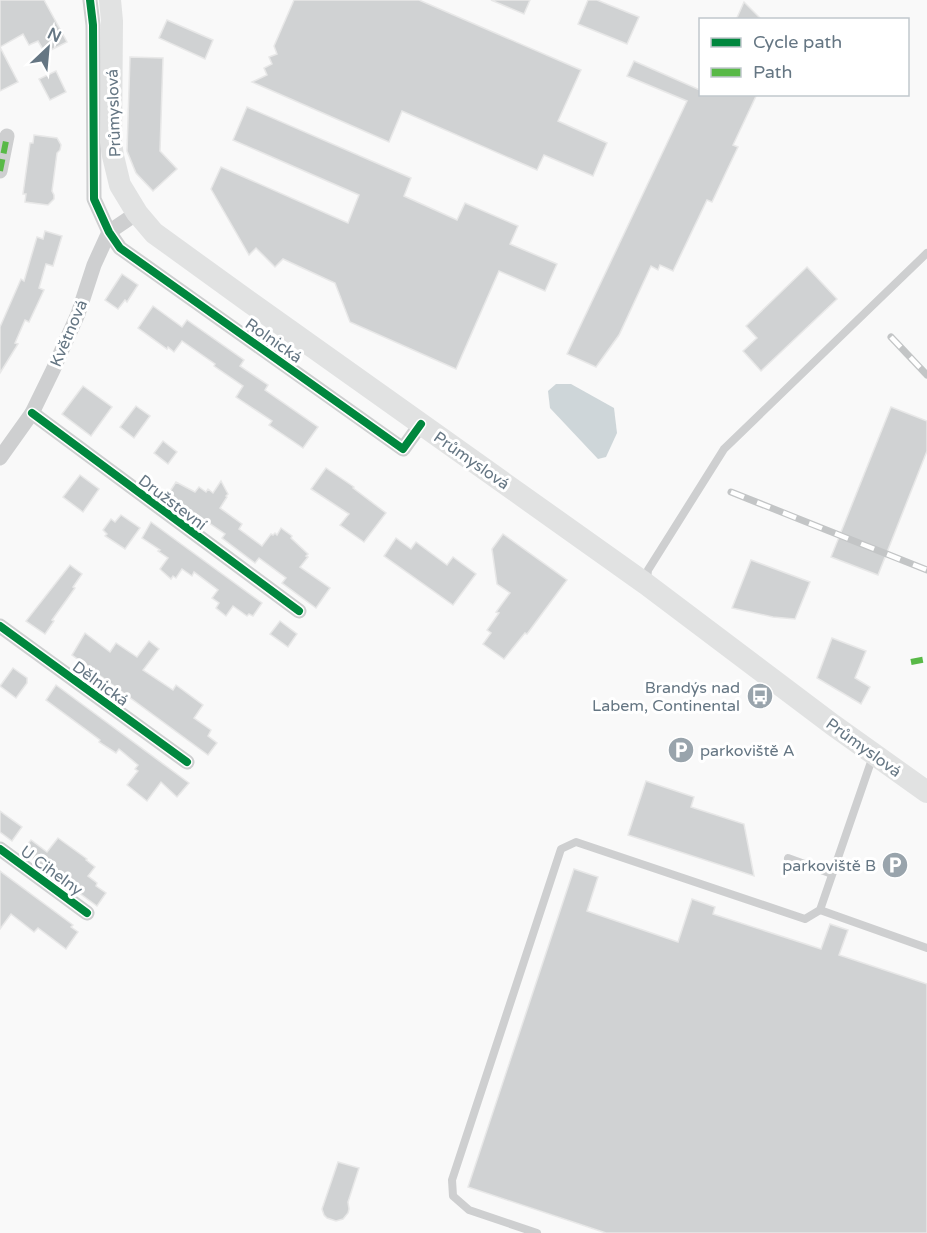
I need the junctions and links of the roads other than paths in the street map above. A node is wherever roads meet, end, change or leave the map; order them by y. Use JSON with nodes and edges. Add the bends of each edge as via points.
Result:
{"nodes":[{"id":1,"x":90,"y":0,"type":"edge"},
{"id":2,"x":110,"y":0,"type":"edge"},
{"id":3,"x":7,"y":136,"type":"dead end"},
{"id":4,"x":0,"y":171,"type":"edge"},
{"id":5,"x":137,"y":213,"type":"junction"},
{"id":6,"x":109,"y":232,"type":"junction"},
{"id":7,"x":927,"y":253,"type":"edge"},
{"id":8,"x":32,"y":413,"type":"junction"},
{"id":9,"x":421,"y":424,"type":"junction"},
{"id":10,"x":0,"y":458,"type":"edge"},
{"id":11,"x":646,"y":584,"type":"junction"},
{"id":12,"x":299,"y":611,"type":"dead end"},
{"id":13,"x":0,"y":626,"type":"edge"},
{"id":14,"x":874,"y":755,"type":"junction"},
{"id":15,"x":187,"y":762,"type":"dead end"},
{"id":16,"x":927,"y":792,"type":"edge"},
{"id":17,"x":0,"y":849,"type":"edge"},
{"id":18,"x":788,"y":858,"type":"dead end"},
{"id":19,"x":832,"y":874,"type":"junction"},
{"id":20,"x":820,"y":910,"type":"junction"},
{"id":21,"x":87,"y":913,"type":"dead end"},
{"id":22,"x":927,"y":948,"type":"edge"},
{"id":23,"x":537,"y":1233,"type":"edge"}],
"edges":[{"from":1,"to":6,"type":"street","via":[[94,199]]},
{"from":2,"to":5,"type":"main road","name":"Průmyslová","via":[[112,156],[120,185]]},
{"from":3,"to":4,"type":"street"},
{"from":5,"to":6,"type":"street"},
{"from":5,"to":9,"type":"main road","name":"Průmyslová","via":[[154,233]]},
{"from":6,"to":8,"type":"street","name":"Květnová","via":[[78,314]]},
{"from":6,"to":9,"type":"street","name":"Rolnická","via":[[120,248],[403,449]]},
{"from":7,"to":11,"type":"lane","via":[[724,449],[648,570]]},
{"from":8,"to":10,"type":"street","name":"Květnová"},
{"from":8,"to":12,"type":"street","name":"Družstevní"},
{"from":9,"to":11,"type":"main road","name":"Průmyslová"},
{"from":11,"to":14,"type":"main road","name":"Průmyslová"},
{"from":13,"to":15,"type":"street","name":"Dělnická"},
{"from":14,"to":16,"type":"main road","name":"Průmyslová"},
{"from":14,"to":19,"type":"lane"},
{"from":17,"to":21,"type":"street","name":"U Cihelny"},
{"from":18,"to":19,"type":"lane"},
{"from":19,"to":20,"type":"lane"},
{"from":20,"to":22,"type":"lane"},
{"from":20,"to":23,"type":"lane","via":[[805,919],[576,842],[561,849],[452,1180],[453,1196],[469,1210]]}]}
